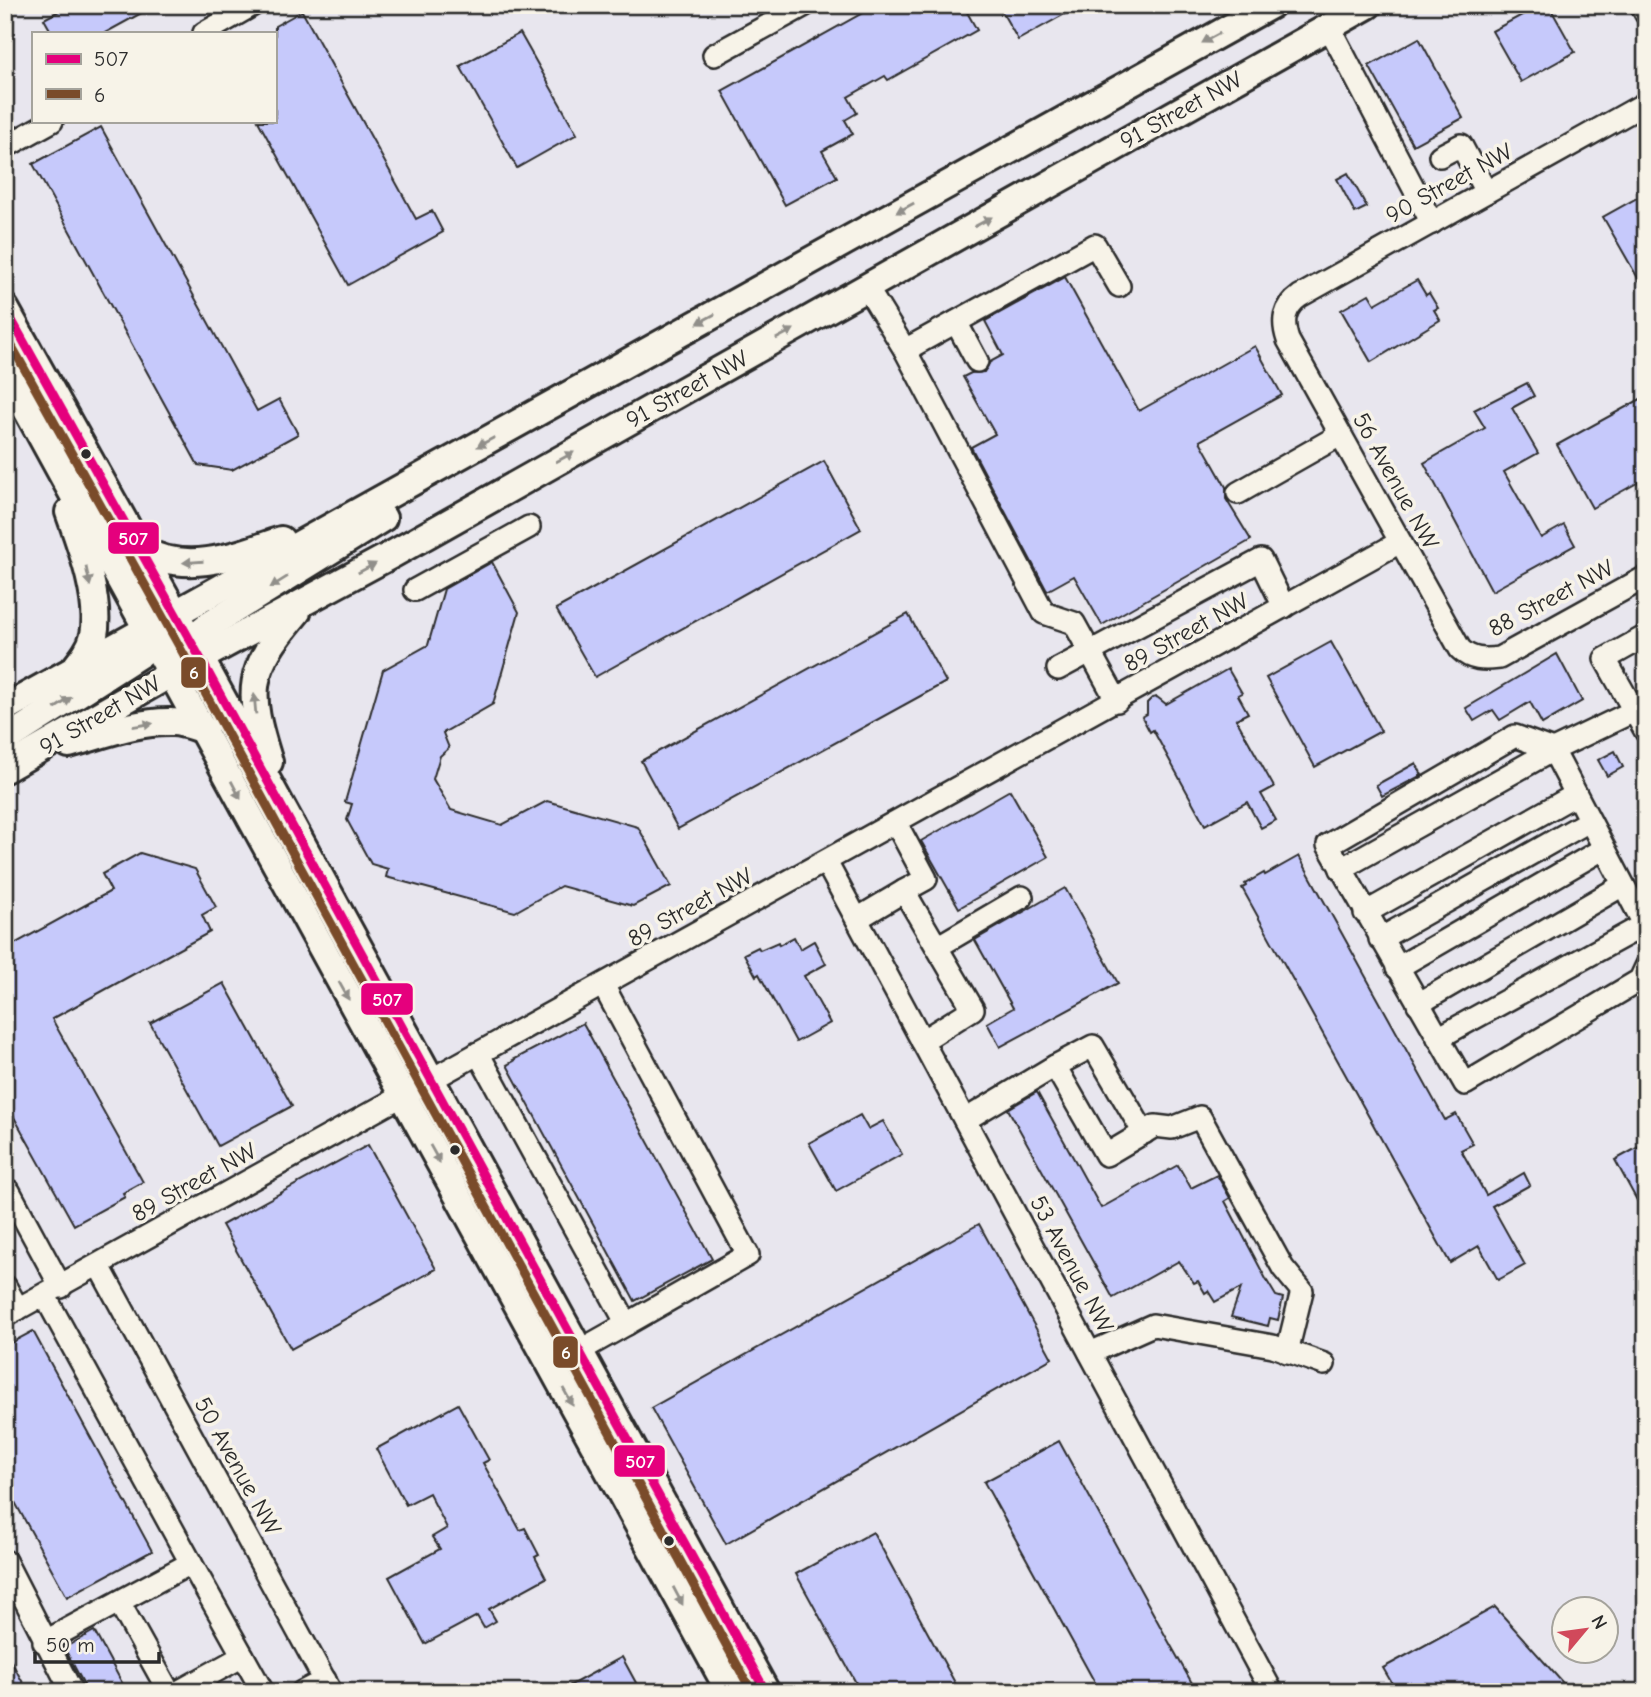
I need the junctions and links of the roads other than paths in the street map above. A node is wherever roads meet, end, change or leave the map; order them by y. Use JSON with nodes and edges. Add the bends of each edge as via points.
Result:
{"nodes":[{"id":1,"x":253,"y":5,"type":"edge"},
{"id":2,"x":805,"y":5,"type":"edge"},
{"id":3,"x":1270,"y":5,"type":"edge"},
{"id":4,"x":1368,"y":5,"type":"edge"},
{"id":5,"x":1641,"y":5,"type":"edge"},
{"id":6,"x":1646,"y":14,"type":"edge"},
{"id":7,"x":1338,"y":18,"type":"edge"},
{"id":8,"x":206,"y":32,"type":"edge"},
{"id":9,"x":714,"y":55,"type":"dead end"},
{"id":10,"x":1646,"y":103,"type":"edge"},
{"id":11,"x":50,"y":122,"type":"edge"},
{"id":12,"x":5,"y":147,"type":"edge"},
{"id":13,"x":1440,"y":156,"type":"dead end"},
{"id":14,"x":1486,"y":192,"type":"junction"},
{"id":15,"x":1432,"y":223,"type":"junction"},
{"id":16,"x":1119,"y":286,"type":"dead end"},
{"id":17,"x":867,"y":288,"type":"junction"},
{"id":18,"x":5,"y":307,"type":"edge"},
{"id":19,"x":1285,"y":315,"type":"joint"},
{"id":20,"x":956,"y":322,"type":"junction"},
{"id":21,"x":905,"y":350,"type":"junction"},
{"id":22,"x":977,"y":361,"type":"dead end"},
{"id":23,"x":5,"y":370,"type":"edge"},
{"id":24,"x":1340,"y":435,"type":"junction"},
{"id":25,"x":45,"y":441,"type":"junction"},
{"id":26,"x":432,"y":471,"type":"junction"},
{"id":27,"x":1238,"y":493,"type":"dead end"},
{"id":28,"x":352,"y":516,"type":"junction"},
{"id":29,"x":528,"y":527,"type":"dead end"},
{"id":30,"x":1400,"y":542,"type":"junction"},
{"id":31,"x":140,"y":550,"type":"junction"},
{"id":32,"x":1646,"y":577,"type":"edge"},
{"id":33,"x":415,"y":590,"type":"dead end"},
{"id":34,"x":307,"y":600,"type":"junction"},
{"id":35,"x":1284,"y":607,"type":"junction"},
{"id":36,"x":174,"y":613,"type":"junction"},
{"id":37,"x":150,"y":636,"type":"junction"},
{"id":38,"x":1646,"y":636,"type":"edge"},
{"id":39,"x":195,"y":649,"type":"junction"},
{"id":40,"x":1089,"y":651,"type":"junction"},
{"id":41,"x":1480,"y":659,"type":"joint"},
{"id":42,"x":1058,"y":669,"type":"dead end"},
{"id":43,"x":73,"y":670,"type":"junction"},
{"id":44,"x":172,"y":673,"type":"junction"},
{"id":45,"x":1117,"y":701,"type":"junction"},
{"id":46,"x":5,"y":708,"type":"edge"},
{"id":47,"x":1634,"y":711,"type":"junction"},
{"id":48,"x":204,"y":730,"type":"junction"},
{"id":49,"x":1646,"y":732,"type":"edge"},
{"id":50,"x":5,"y":740,"type":"edge"},
{"id":51,"x":1553,"y":750,"type":"junction"},
{"id":52,"x":30,"y":755,"type":"junction"},
{"id":53,"x":5,"y":769,"type":"edge"},
{"id":54,"x":1575,"y":795,"type":"junction"},
{"id":55,"x":286,"y":817,"type":"junction"},
{"id":56,"x":1589,"y":821,"type":"junction"},
{"id":57,"x":897,"y":822,"type":"junction"},
{"id":58,"x":1603,"y":849,"type":"junction"},
{"id":59,"x":826,"y":862,"type":"junction"},
{"id":60,"x":1341,"y":869,"type":"junction"},
{"id":61,"x":1623,"y":885,"type":"junction"},
{"id":62,"x":904,"y":891,"type":"junction"},
{"id":63,"x":1023,"y":897,"type":"dead end"},
{"id":64,"x":1366,"y":913,"type":"junction"},
{"id":65,"x":857,"y":919,"type":"junction"},
{"id":66,"x":1645,"y":926,"type":"edge"},
{"id":67,"x":1380,"y":939,"type":"junction"},
{"id":68,"x":937,"y":947,"type":"junction"},
{"id":69,"x":1646,"y":967,"type":"edge"},
{"id":70,"x":1397,"y":968,"type":"junction"},
{"id":71,"x":603,"y":985,"type":"junction"},
{"id":72,"x":1418,"y":1004,"type":"junction"},
{"id":73,"x":1438,"y":1038,"type":"junction"},
{"id":74,"x":922,"y":1041,"type":"junction"},
{"id":75,"x":478,"y":1053,"type":"junction"},
{"id":76,"x":1055,"y":1066,"type":"junction"},
{"id":77,"x":431,"y":1079,"type":"junction"},
{"id":78,"x":402,"y":1095,"type":"junction"},
{"id":79,"x":965,"y":1120,"type":"junction"},
{"id":80,"x":1144,"y":1133,"type":"junction"},
{"id":81,"x":9,"y":1191,"type":"dead end"},
{"id":82,"x":99,"y":1266,"type":"junction"},
{"id":83,"x":5,"y":1286,"type":"edge"},
{"id":84,"x":53,"y":1291,"type":"junction"},
{"id":85,"x":12,"y":1313,"type":"edge"},
{"id":86,"x":627,"y":1324,"type":"junction"},
{"id":87,"x":579,"y":1350,"type":"junction"},
{"id":88,"x":1287,"y":1352,"type":"junction"},
{"id":89,"x":1090,"y":1353,"type":"junction"},
{"id":90,"x":1324,"y":1364,"type":"dead end"},
{"id":91,"x":5,"y":1561,"type":"edge"},
{"id":92,"x":191,"y":1563,"type":"junction"},
{"id":93,"x":119,"y":1602,"type":"junction"},
{"id":94,"x":44,"y":1642,"type":"junction"},
{"id":95,"x":243,"y":1657,"type":"junction"},
{"id":96,"x":328,"y":1686,"type":"edge"},
{"id":97,"x":72,"y":1692,"type":"edge"},
{"id":98,"x":169,"y":1692,"type":"edge"},
{"id":99,"x":178,"y":1692,"type":"edge"},
{"id":100,"x":263,"y":1692,"type":"edge"},
{"id":101,"x":302,"y":1692,"type":"edge"},
{"id":102,"x":730,"y":1692,"type":"edge"},
{"id":103,"x":766,"y":1692,"type":"edge"},
{"id":104,"x":1272,"y":1692,"type":"edge"}],
"edges":[{"from":1,"to":8,"type":"street"},
{"from":2,"to":9,"type":"street"},
{"from":3,"to":26,"type":"main road","name":"91 Street NW","one_way":true},
{"from":4,"to":7,"type":"main road","name":"91 Street NW"},
{"from":5,"to":6,"type":"street"},
{"from":7,"to":15,"type":"street"},
{"from":17,"to":7,"type":"main road","name":"91 Street NW","one_way":true},
{"from":10,"to":14,"type":"street","name":"90 Street NW"},
{"from":11,"to":12,"type":"street"},
{"from":13,"to":14,"type":"street","via":[[1461,145]]},
{"from":14,"to":15,"type":"street","name":"90 Street NW"},
{"from":15,"to":19,"type":"street","name":"90 Street NW","via":[[1300,296]]},
{"from":16,"to":20,"type":"street","via":[[1095,244]]},
{"from":17,"to":21,"type":"street"},
{"from":34,"to":17,"type":"main road","name":"91 Street NW","one_way":true},
{"from":18,"to":31,"type":"main road"},
{"from":19,"to":24,"type":"street","name":"56 Avenue NW","via":[[1288,340]]},
{"from":20,"to":21,"type":"street"},
{"from":20,"to":22,"type":"street"},
{"from":21,"to":40,"type":"street","via":[[1044,613],[1074,623]]},
{"from":23,"to":25,"type":"main road"},
{"from":24,"to":27,"type":"street"},
{"from":24,"to":30,"type":"street","name":"56 Avenue NW"},
{"from":25,"to":37,"type":"main road"},
{"from":25,"to":43,"type":"main road","one_way":true,"via":[[79,539],[94,610],[92,642]]},
{"from":26,"to":28,"type":"main road","name":"91 Street NW"},
{"from":26,"to":39,"type":"main road","one_way":true,"via":[[400,507],[205,628]]},
{"from":28,"to":31,"type":"main road","one_way":true,"via":[[220,559],[170,562]]},
{"from":28,"to":36,"type":"main road","name":"91 Street NW"},
{"from":29,"to":33,"type":"street"},
{"from":30,"to":35,"type":"street","name":"89 Street NW"},
{"from":30,"to":41,"type":"street","name":"56 Avenue NW","via":[[1460,649]]},
{"from":31,"to":36,"type":"main road"},
{"from":32,"to":41,"type":"street","name":"88 Street NW","via":[[1507,654]]},
{"from":34,"to":39,"type":"main road","name":"91 Street NW"},
{"from":55,"to":34,"type":"main road","one_way":true,"via":[[258,724],[256,679],[272,641]]},
{"from":35,"to":40,"type":"street","via":[[1261,560]]},
{"from":35,"to":45,"type":"street","name":"89 Street NW"},
{"from":36,"to":37,"type":"main road","via":[[172,624]]},
{"from":36,"to":39,"type":"main road"},
{"from":37,"to":43,"type":"main road"},
{"from":37,"to":44,"type":"main road"},
{"from":50,"to":37,"type":"main road","one_way":true},
{"from":38,"to":47,"type":"street","via":[[1605,659]]},
{"from":39,"to":44,"type":"main road","via":[[183,649]]},
{"from":39,"to":55,"type":"main road"},
{"from":40,"to":42,"type":"street"},
{"from":40,"to":45,"type":"street"},
{"from":43,"to":46,"type":"main road"},
{"from":44,"to":48,"type":"main road"},
{"from":44,"to":52,"type":"main road","name":"91 Street NW"},
{"from":45,"to":57,"type":"street","name":"89 Street NW"},
{"from":47,"to":49,"type":"street"},
{"from":47,"to":51,"type":"street"},
{"from":52,"to":48,"type":"main road","one_way":true,"via":[[152,723],[173,722]]},
{"from":48,"to":78,"type":"main road","one_way":true},
{"from":51,"to":54,"type":"street"},
{"from":51,"to":60,"type":"street"},
{"from":51,"to":60,"type":"street","via":[[1515,736],[1328,845]]},
{"from":52,"to":53,"type":"main road","name":"91 Street NW"},
{"from":54,"to":56,"type":"street"},
{"from":54,"to":64,"type":"street"},
{"from":55,"to":77,"type":"main road"},
{"from":56,"to":58,"type":"street"},
{"from":56,"to":67,"type":"street"},
{"from":57,"to":59,"type":"street","name":"89 Street NW"},
{"from":57,"to":62,"type":"street","via":[[926,879]]},
{"from":58,"to":61,"type":"street"},
{"from":58,"to":70,"type":"street"},
{"from":59,"to":65,"type":"street","name":"53 Avenue NW"},
{"from":59,"to":71,"type":"street","name":"89 Street NW"},
{"from":60,"to":64,"type":"street"},
{"from":61,"to":66,"type":"street"},
{"from":61,"to":72,"type":"street"},
{"from":62,"to":65,"type":"street"},
{"from":62,"to":68,"type":"street"},
{"from":63,"to":68,"type":"street"},
{"from":64,"to":67,"type":"street"},
{"from":65,"to":74,"type":"street","name":"53 Avenue NW"},
{"from":66,"to":73,"type":"street"},
{"from":67,"to":70,"type":"street"},
{"from":68,"to":74,"type":"street","via":[[973,1009]]},
{"from":69,"to":73,"type":"street","via":[[1640,980],[1465,1084]]},
{"from":70,"to":72,"type":"street"},
{"from":71,"to":75,"type":"street","name":"89 Street NW"},
{"from":71,"to":86,"type":"street","via":[[748,1255]]},
{"from":72,"to":73,"type":"street"},
{"from":74,"to":79,"type":"street","name":"53 Avenue NW"},
{"from":75,"to":77,"type":"street","name":"89 Street NW"},
{"from":75,"to":86,"type":"street"},
{"from":76,"to":79,"type":"street"},
{"from":76,"to":80,"type":"street","via":[[1094,1046]]},
{"from":76,"to":80,"type":"street","via":[[1106,1155]]},
{"from":77,"to":78,"type":"street","name":"89 Street NW"},
{"from":77,"to":87,"type":"main road"},
{"from":78,"to":82,"type":"street","name":"89 Street NW"},
{"from":78,"to":102,"type":"main road","one_way":true},
{"from":79,"to":89,"type":"street","name":"53 Avenue NW"},
{"from":80,"to":88,"type":"street","via":[[1155,1126],[1172,1128],[1200,1117],[1283,1268],[1302,1291]]},
{"from":81,"to":84,"type":"street"},
{"from":82,"to":84,"type":"street","name":"89 Street NW"},
{"from":82,"to":96,"type":"street","name":"50 Avenue NW"},
{"from":83,"to":85,"type":"street"},
{"from":84,"to":85,"type":"street","name":"89 Street NW"},
{"from":84,"to":92,"type":"street"},
{"from":86,"to":87,"type":"street"},
{"from":87,"to":103,"type":"main road"},
{"from":88,"to":89,"type":"street","via":[[1153,1325]]},
{"from":88,"to":90,"type":"street"},
{"from":89,"to":104,"type":"street","name":"53 Avenue NW"},
{"from":91,"to":94,"type":"street"},
{"from":92,"to":93,"type":"street"},
{"from":92,"to":95,"type":"street"},
{"from":93,"to":94,"type":"street"},
{"from":93,"to":98,"type":"street"},
{"from":94,"to":97,"type":"street"},
{"from":95,"to":99,"type":"street"},
{"from":95,"to":100,"type":"street"},
{"from":96,"to":101,"type":"street"}]}
